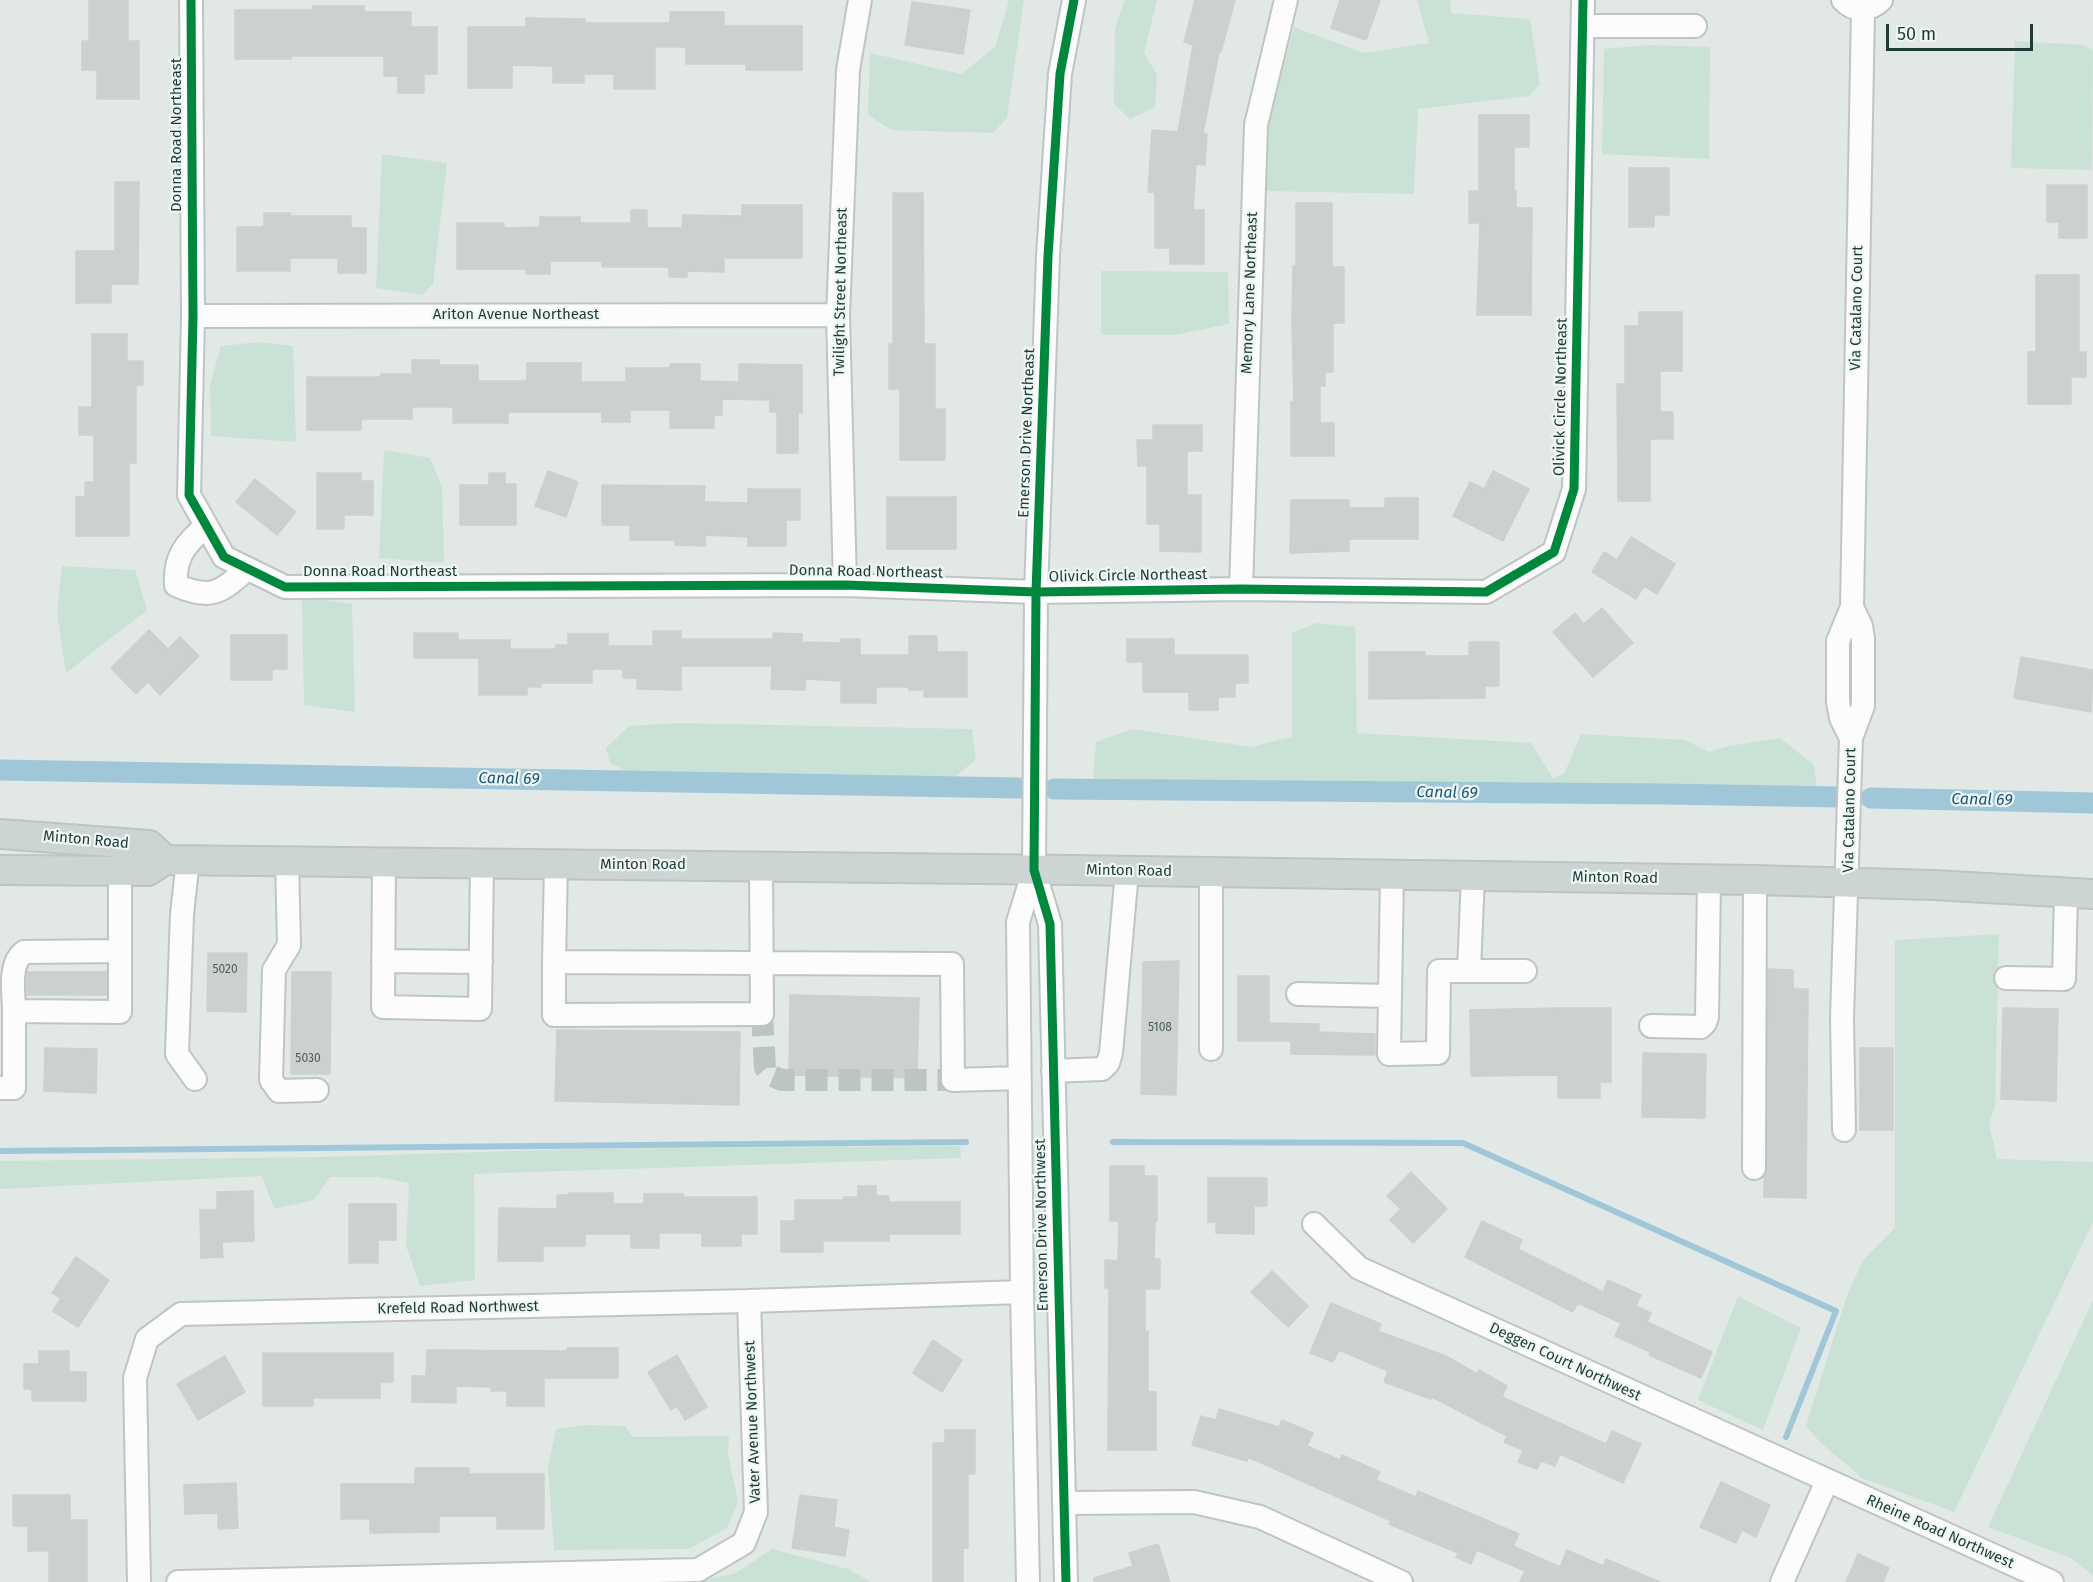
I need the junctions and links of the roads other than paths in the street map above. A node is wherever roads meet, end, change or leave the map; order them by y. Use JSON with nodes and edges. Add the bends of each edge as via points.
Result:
{"nodes":[{"id":1,"x":191,"y":0,"type":"edge"},
{"id":2,"x":860,"y":0,"type":"edge"},
{"id":3,"x":1074,"y":0,"type":"edge"},
{"id":4,"x":1286,"y":0,"type":"edge"},
{"id":5,"x":1583,"y":0,"type":"edge"},
{"id":6,"x":1862,"y":3,"type":"edge"},
{"id":7,"x":1584,"y":26,"type":"junction"},
{"id":8,"x":1695,"y":26,"type":"dead end"},
{"id":9,"x":838,"y":315,"type":"junction"},
{"id":10,"x":193,"y":316,"type":"junction"},
{"id":11,"x":206,"y":526,"type":"junction"},
{"id":12,"x":247,"y":569,"type":"junction"},
{"id":13,"x":844,"y":585,"type":"junction"},
{"id":14,"x":1241,"y":589,"type":"junction"},
{"id":15,"x":1036,"y":592,"type":"junction"},
{"id":16,"x":1852,"y":607,"type":"junction"},
{"id":17,"x":1838,"y":675,"type":"junction"},
{"id":18,"x":1863,"y":675,"type":"junction"},
{"id":19,"x":1851,"y":738,"type":"junction"},
{"id":20,"x":0,"y":834,"type":"edge"},
{"id":21,"x":177,"y":861,"type":"junction"},
{"id":22,"x":287,"y":862,"type":"junction"},
{"id":23,"x":384,"y":863,"type":"junction"},
{"id":24,"x":482,"y":864,"type":"junction"},
{"id":25,"x":556,"y":865,"type":"junction"},
{"id":26,"x":761,"y":867,"type":"junction"},
{"id":27,"x":0,"y":870,"type":"edge"},
{"id":28,"x":1034,"y":870,"type":"junction"},
{"id":29,"x":120,"y":871,"type":"junction"},
{"id":30,"x":1127,"y":871,"type":"junction"},
{"id":31,"x":1211,"y":872,"type":"junction"},
{"id":32,"x":1392,"y":875,"type":"junction"},
{"id":33,"x":1473,"y":876,"type":"junction"},
{"id":34,"x":1710,"y":880,"type":"junction"},
{"id":35,"x":1755,"y":880,"type":"junction"},
{"id":36,"x":1848,"y":883,"type":"junction"},
{"id":37,"x":2080,"y":893,"type":"edge"},
{"id":38,"x":120,"y":951,"type":"junction"},
{"id":39,"x":383,"y":961,"type":"junction"},
{"id":40,"x":481,"y":962,"type":"junction"},
{"id":41,"x":554,"y":962,"type":"junction"},
{"id":42,"x":762,"y":963,"type":"junction"},
{"id":43,"x":1469,"y":970,"type":"junction"},
{"id":44,"x":1525,"y":971,"type":"dead end"},
{"id":45,"x":2006,"y":978,"type":"dead end"},
{"id":46,"x":1298,"y":994,"type":"dead end"},
{"id":47,"x":1390,"y":996,"type":"junction"},
{"id":48,"x":14,"y":1011,"type":"junction"},
{"id":49,"x":1651,"y":1026,"type":"dead end"},
{"id":50,"x":1211,"y":1049,"type":"dead end"},
{"id":51,"x":1053,"y":1071,"type":"junction"},
{"id":52,"x":1019,"y":1078,"type":"junction"},
{"id":53,"x":195,"y":1079,"type":"dead end"},
{"id":54,"x":0,"y":1088,"type":"edge"},
{"id":55,"x":317,"y":1090,"type":"dead end"},
{"id":56,"x":1844,"y":1130,"type":"dead end"},
{"id":57,"x":1754,"y":1168,"type":"dead end"},
{"id":58,"x":1314,"y":1224,"type":"dead end"},
{"id":59,"x":1022,"y":1292,"type":"junction"},
{"id":60,"x":749,"y":1301,"type":"junction"},
{"id":61,"x":1827,"y":1481,"type":"junction"},
{"id":62,"x":1064,"y":1503,"type":"junction"},
{"id":63,"x":139,"y":1582,"type":"edge"},
{"id":64,"x":178,"y":1582,"type":"edge"},
{"id":65,"x":1028,"y":1582,"type":"edge"},
{"id":66,"x":1065,"y":1582,"type":"edge"},
{"id":67,"x":1401,"y":1582,"type":"edge"},
{"id":68,"x":1782,"y":1582,"type":"edge"},
{"id":69,"x":2052,"y":1582,"type":"edge"}],
"edges":[{"from":1,"to":10,"type":"street","name":"Donna Road Northeast"},
{"from":2,"to":9,"type":"street","name":"Twilight Street Northeast","via":[[848,70]]},
{"from":3,"to":15,"type":"street","name":"Emerson Drive Northeast","via":[[1060,74],[1048,255]]},
{"from":4,"to":14,"type":"street","name":"Memory Lane Northeast","via":[[1256,125]]},
{"from":5,"to":7,"type":"street","name":"Olivick Circle Northeast"},
{"from":6,"to":16,"type":"street","name":"Via Catalano Court"},
{"from":7,"to":8,"type":"street"},
{"from":7,"to":14,"type":"street","name":"Olivick Circle Northeast","via":[[1574,489],[1554,552],[1486,592]]},
{"from":9,"to":10,"type":"street","name":"Ariton Avenue Northeast"},
{"from":9,"to":13,"type":"street","name":"Twilight Street Northeast"},
{"from":10,"to":11,"type":"street","name":"Donna Road Northeast","via":[[189,495]]},
{"from":11,"to":12,"type":"street","name":"Donna Road Northeast","via":[[224,557]]},
{"from":11,"to":12,"type":"street","via":[[190,540],[175,567],[176,585],[196,594],[224,590]]},
{"from":12,"to":13,"type":"street","name":"Donna Road Northeast","via":[[285,587]]},
{"from":13,"to":15,"type":"street","name":"Donna Road Northeast"},
{"from":14,"to":15,"type":"street","name":"Olivick Circle Northeast"},
{"from":15,"to":28,"type":"street","name":"Emerson Drive Northeast"},
{"from":16,"to":17,"type":"street","name":"Via Catalano Court","via":[[1838,641]]},
{"from":16,"to":18,"type":"street","name":"Via Catalano Court","via":[[1862,632]]},
{"from":17,"to":18,"type":"street"},
{"from":17,"to":19,"type":"street","name":"Via Catalano Court","via":[[1841,718]]},
{"from":18,"to":19,"type":"street","name":"Via Catalano Court","via":[[1863,706]]},
{"from":19,"to":36,"type":"street","name":"Via Catalano Court"},
{"from":20,"to":21,"type":"main road","name":"Minton Road","via":[[149,845]]},
{"from":21,"to":22,"type":"main road","name":"Minton Road"},
{"from":21,"to":29,"type":"main road","name":"Minton Road","via":[[148,872]]},
{"from":21,"to":53,"type":"street","via":[[182,914],[177,1054]]},
{"from":22,"to":23,"type":"main road","name":"Minton Road"},
{"from":22,"to":55,"type":"street","via":[[289,945],[274,970],[271,1080],[279,1091]]},
{"from":23,"to":24,"type":"main road","name":"Minton Road"},
{"from":23,"to":39,"type":"street"},
{"from":24,"to":25,"type":"main road","name":"Minton Road"},
{"from":24,"to":40,"type":"street"},
{"from":25,"to":26,"type":"main road","name":"Minton Road"},
{"from":25,"to":41,"type":"street"},
{"from":26,"to":28,"type":"main road","name":"Minton Road"},
{"from":26,"to":42,"type":"street"},
{"from":27,"to":29,"type":"main road","name":"Minton Road"},
{"from":28,"to":30,"type":"main road","name":"Minton Road"},
{"from":28,"to":51,"type":"street","name":"Emerson Drive Northwest","via":[[1050,924]]},
{"from":28,"to":52,"type":"street","name":"Emerson Drive Northwest","via":[[1018,922]]},
{"from":29,"to":38,"type":"street"},
{"from":30,"to":31,"type":"main road","name":"Minton Road"},
{"from":30,"to":51,"type":"street","via":[[1108,1063],[1102,1069]]},
{"from":31,"to":32,"type":"main road","name":"Minton Road"},
{"from":31,"to":50,"type":"street"},
{"from":32,"to":33,"type":"main road","name":"Minton Road"},
{"from":32,"to":47,"type":"street"},
{"from":33,"to":34,"type":"main road","name":"Minton Road"},
{"from":33,"to":43,"type":"street"},
{"from":34,"to":35,"type":"main road","name":"Minton Road"},
{"from":34,"to":49,"type":"street","via":[[1705,1023],[1701,1027]]},
{"from":35,"to":36,"type":"main road","name":"Minton Road"},
{"from":35,"to":57,"type":"street"},
{"from":36,"to":37,"type":"main road","name":"Minton Road"},
{"from":36,"to":56,"type":"street","name":"Via Catalano Court","via":[[1842,1017]]},
{"from":37,"to":45,"type":"street","via":[[2064,979]]},
{"from":38,"to":48,"type":"street","via":[[24,952],[14,967]]},
{"from":38,"to":48,"type":"street","via":[[120,1012]]},
{"from":39,"to":40,"type":"street"},
{"from":39,"to":40,"type":"street","via":[[383,1007],[480,1009]]},
{"from":41,"to":42,"type":"street"},
{"from":41,"to":42,"type":"street","via":[[554,1015],[762,1014]]},
{"from":42,"to":52,"type":"street","via":[[952,964],[953,1080]]},
{"from":43,"to":44,"type":"street"},
{"from":43,"to":47,"type":"street","via":[[1438,971],[1438,1053],[1389,1054]]},
{"from":46,"to":47,"type":"street"},
{"from":48,"to":54,"type":"street","via":[[14,1088]]},
{"from":51,"to":62,"type":"street","name":"Emerson Drive Northwest"},
{"from":52,"to":59,"type":"street","name":"Emerson Drive Northwest"},
{"from":58,"to":61,"type":"street","name":"Deggen Court Northwest","via":[[1359,1268]]},
{"from":59,"to":60,"type":"street","name":"Krefeld Road Northwest"},
{"from":59,"to":65,"type":"street","name":"Emerson Drive Northwest"},
{"from":60,"to":63,"type":"street","name":"Krefeld Road Northwest","via":[[181,1314],[147,1339],[135,1378]]},
{"from":60,"to":64,"type":"street","name":"Vater Avenue Northwest","via":[[756,1512],[744,1543],[698,1570]]},
{"from":61,"to":68,"type":"street"},
{"from":61,"to":69,"type":"street","name":"Rheine Road Northwest"},
{"from":62,"to":66,"type":"street","name":"Emerson Drive Northwest"},
{"from":62,"to":67,"type":"street","via":[[1194,1502],[1260,1517]]}]}
